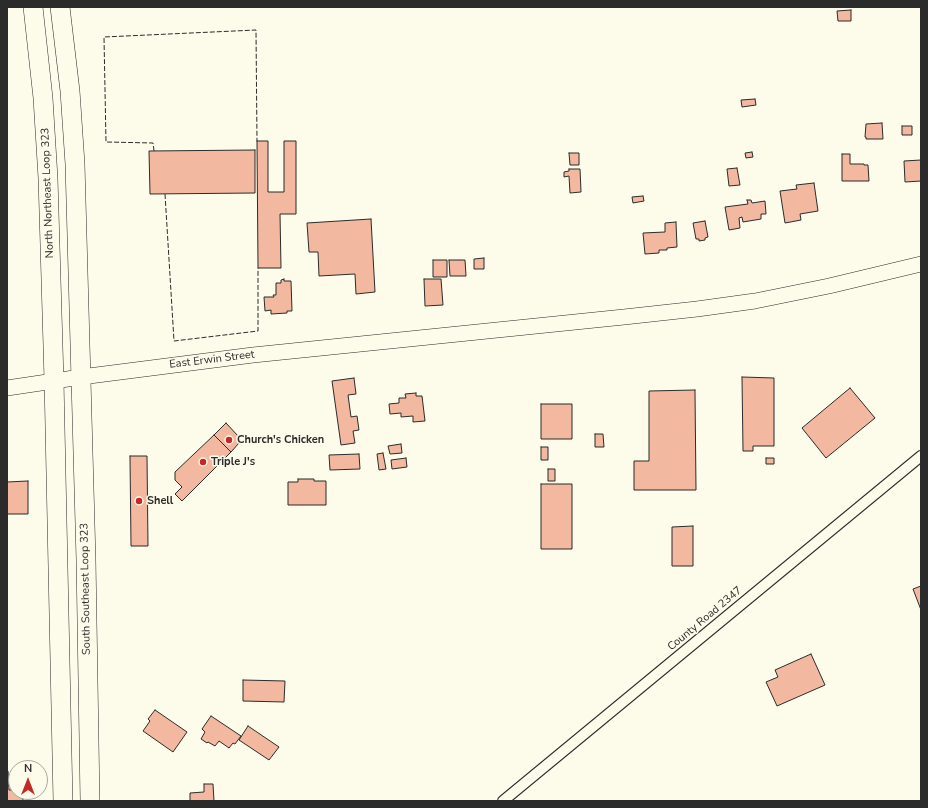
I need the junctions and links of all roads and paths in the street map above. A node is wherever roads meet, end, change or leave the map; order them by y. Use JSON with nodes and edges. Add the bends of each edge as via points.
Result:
{"nodes":[{"id":1,"x":33,"y":7,"type":"edge"},
{"id":2,"x":60,"y":7,"type":"edge"},
{"id":3,"x":921,"y":264,"type":"edge"},
{"id":4,"x":81,"y":376,"type":"junction"},
{"id":5,"x":54,"y":380,"type":"junction"},
{"id":6,"x":7,"y":388,"type":"edge"},
{"id":7,"x":921,"y":456,"type":"edge"},
{"id":8,"x":63,"y":801,"type":"edge"},
{"id":9,"x":90,"y":801,"type":"edge"},
{"id":10,"x":504,"y":801,"type":"edge"}],
"edges":[{"from":1,"to":5,"type":"highway","name":"North Northeast Loop 323","via":[[46,144]]},
{"from":2,"to":4,"type":"highway","via":[[75,164]]},
{"from":3,"to":4,"type":"main road","name":"East Erwin Street","via":[[755,301],[658,314],[253,355]]},
{"from":4,"to":5,"type":"main road","name":"East Erwin Street"},
{"from":4,"to":9,"type":"highway","name":"South Southeast Loop 323"},
{"from":5,"to":6,"type":"main road","name":"East Erwin Street"},
{"from":5,"to":8,"type":"highway"},
{"from":7,"to":10,"type":"street","name":"County Road 2347"}]}
